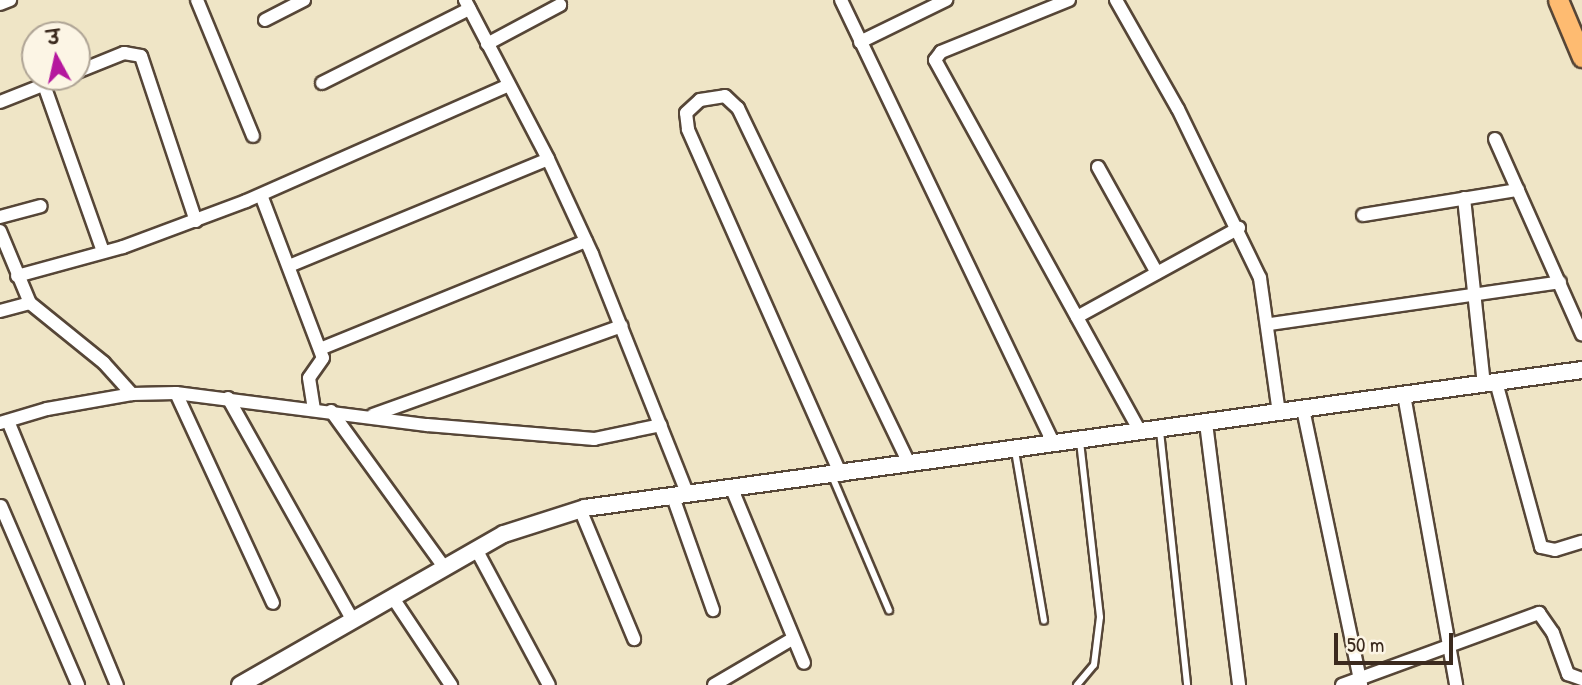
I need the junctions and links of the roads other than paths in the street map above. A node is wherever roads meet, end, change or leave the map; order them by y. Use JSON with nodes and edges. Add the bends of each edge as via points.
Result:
{"nodes":[{"id":1,"x":197,"y":0,"type":"edge"},
{"id":2,"x":304,"y":0,"type":"edge"},
{"id":3,"x":841,"y":0,"type":"edge"},
{"id":4,"x":946,"y":0,"type":"edge"},
{"id":5,"x":1069,"y":0,"type":"edge"},
{"id":6,"x":1116,"y":0,"type":"edge"},
{"id":7,"x":1558,"y":0,"type":"edge"},
{"id":8,"x":467,"y":5,"type":"edge"},
{"id":9,"x":560,"y":5,"type":"dead end"},
{"id":10,"x":265,"y":20,"type":"dead end"},
{"id":11,"x":859,"y":41,"type":"junction"},
{"id":12,"x":488,"y":44,"type":"junction"},
{"id":13,"x":1582,"y":57,"type":"edge"},
{"id":14,"x":91,"y":66,"type":"edge"},
{"id":15,"x":322,"y":83,"type":"dead end"},
{"id":16,"x":509,"y":85,"type":"junction"},
{"id":17,"x":28,"y":91,"type":"edge"},
{"id":18,"x":46,"y":91,"type":"edge"},
{"id":19,"x":0,"y":102,"type":"edge"},
{"id":20,"x":253,"y":136,"type":"dead end"},
{"id":21,"x":1494,"y":139,"type":"dead end"},
{"id":22,"x":548,"y":159,"type":"junction"},
{"id":23,"x":1098,"y":167,"type":"dead end"},
{"id":24,"x":1517,"y":190,"type":"junction"},
{"id":25,"x":261,"y":195,"type":"junction"},
{"id":26,"x":1464,"y":198,"type":"junction"},
{"id":27,"x":41,"y":206,"type":"dead end"},
{"id":28,"x":1363,"y":215,"type":"dead end"},
{"id":29,"x":0,"y":217,"type":"edge"},
{"id":30,"x":197,"y":220,"type":"junction"},
{"id":31,"x":1239,"y":228,"type":"junction"},
{"id":32,"x":0,"y":231,"type":"edge"},
{"id":33,"x":586,"y":241,"type":"junction"},
{"id":34,"x":103,"y":252,"type":"junction"},
{"id":35,"x":289,"y":266,"type":"junction"},
{"id":36,"x":1157,"y":273,"type":"junction"},
{"id":37,"x":17,"y":276,"type":"junction"},
{"id":38,"x":1560,"y":282,"type":"junction"},
{"id":39,"x":1475,"y":295,"type":"junction"},
{"id":40,"x":30,"y":303,"type":"junction"},
{"id":41,"x":0,"y":311,"type":"edge"},
{"id":42,"x":1077,"y":317,"type":"junction"},
{"id":43,"x":1270,"y":324,"type":"junction"},
{"id":44,"x":622,"y":326,"type":"junction"},
{"id":45,"x":1582,"y":334,"type":"edge"},
{"id":46,"x":320,"y":349,"type":"junction"},
{"id":47,"x":1582,"y":370,"type":"edge"},
{"id":48,"x":1490,"y":383,"type":"junction"},
{"id":49,"x":176,"y":393,"type":"junction"},
{"id":50,"x":132,"y":394,"type":"junction"},
{"id":51,"x":1404,"y":395,"type":"junction"},
{"id":52,"x":228,"y":398,"type":"junction"},
{"id":53,"x":314,"y":408,"type":"junction"},
{"id":54,"x":1303,"y":409,"type":"junction"},
{"id":55,"x":331,"y":411,"type":"junction"},
{"id":56,"x":1279,"y":413,"type":"junction"},
{"id":57,"x":370,"y":416,"type":"junction"},
{"id":58,"x":4,"y":422,"type":"edge"},
{"id":59,"x":1206,"y":423,"type":"junction"},
{"id":60,"x":662,"y":425,"type":"junction"},
{"id":61,"x":1160,"y":429,"type":"junction"},
{"id":62,"x":1140,"y":432,"type":"junction"},
{"id":63,"x":1079,"y":440,"type":"junction"},
{"id":64,"x":1054,"y":444,"type":"junction"},
{"id":65,"x":1015,"y":449,"type":"junction"},
{"id":66,"x":911,"y":465,"type":"junction"},
{"id":67,"x":837,"y":475,"type":"junction"},
{"id":68,"x":732,"y":489,"type":"junction"},
{"id":69,"x":680,"y":496,"type":"junction"},
{"id":70,"x":1,"y":506,"type":"edge"},
{"id":71,"x":580,"y":509,"type":"junction"},
{"id":72,"x":1582,"y":542,"type":"edge"},
{"id":73,"x":477,"y":549,"type":"junction"},
{"id":74,"x":444,"y":567,"type":"junction"},
{"id":75,"x":393,"y":598,"type":"junction"},
{"id":76,"x":273,"y":603,"type":"dead end"},
{"id":77,"x":713,"y":610,"type":"dead end"},
{"id":78,"x":889,"y":610,"type":"dead end"},
{"id":79,"x":353,"y":621,"type":"junction"},
{"id":80,"x":1044,"y":621,"type":"dead end"},
{"id":81,"x":634,"y":639,"type":"dead end"},
{"id":82,"x":792,"y":639,"type":"junction"},
{"id":83,"x":1448,"y":650,"type":"junction"},
{"id":84,"x":804,"y":663,"type":"dead end"},
{"id":85,"x":1582,"y":679,"type":"edge"},
{"id":86,"x":1361,"y":683,"type":"edge"},
{"id":87,"x":78,"y":685,"type":"edge"},
{"id":88,"x":117,"y":685,"type":"edge"},
{"id":89,"x":240,"y":685,"type":"edge"},
{"id":90,"x":451,"y":685,"type":"edge"},
{"id":91,"x":549,"y":685,"type":"edge"},
{"id":92,"x":714,"y":685,"type":"edge"},
{"id":93,"x":1077,"y":685,"type":"edge"},
{"id":94,"x":1187,"y":685,"type":"edge"},
{"id":95,"x":1239,"y":685,"type":"edge"},
{"id":96,"x":1342,"y":685,"type":"edge"},
{"id":97,"x":1456,"y":685,"type":"edge"}],
"edges":[{"from":1,"to":20,"type":"street"},
{"from":2,"to":10,"type":"street"},
{"from":3,"to":11,"type":"street"},
{"from":4,"to":11,"type":"street"},
{"from":5,"to":42,"type":"street","via":[[941,52],[935,60]]},
{"from":6,"to":31,"type":"street"},
{"from":7,"to":13,"type":"main road"},
{"from":8,"to":12,"type":"street"},
{"from":8,"to":15,"type":"street"},
{"from":9,"to":12,"type":"street"},
{"from":11,"to":64,"type":"street"},
{"from":12,"to":16,"type":"street"},
{"from":14,"to":30,"type":"street","via":[[124,53],[141,55]]},
{"from":16,"to":22,"type":"street"},
{"from":16,"to":25,"type":"street"},
{"from":17,"to":19,"type":"street"},
{"from":18,"to":34,"type":"street"},
{"from":21,"to":24,"type":"street"},
{"from":22,"to":33,"type":"street"},
{"from":22,"to":35,"type":"street"},
{"from":23,"to":36,"type":"street"},
{"from":24,"to":26,"type":"street"},
{"from":24,"to":38,"type":"street"},
{"from":25,"to":30,"type":"street"},
{"from":25,"to":35,"type":"street"},
{"from":26,"to":28,"type":"street"},
{"from":26,"to":39,"type":"street"},
{"from":27,"to":29,"type":"street"},
{"from":30,"to":34,"type":"street"},
{"from":31,"to":36,"type":"street"},
{"from":31,"to":43,"type":"street","via":[[1260,278]]},
{"from":32,"to":37,"type":"street"},
{"from":33,"to":44,"type":"street"},
{"from":33,"to":46,"type":"street"},
{"from":34,"to":37,"type":"street"},
{"from":35,"to":46,"type":"street"},
{"from":36,"to":42,"type":"street"},
{"from":37,"to":40,"type":"street"},
{"from":38,"to":39,"type":"street"},
{"from":38,"to":45,"type":"street"},
{"from":39,"to":43,"type":"street"},
{"from":39,"to":48,"type":"street"},
{"from":40,"to":41,"type":"street"},
{"from":40,"to":50,"type":"street","via":[[104,363]]},
{"from":42,"to":62,"type":"street"},
{"from":43,"to":56,"type":"street"},
{"from":44,"to":57,"type":"street"},
{"from":44,"to":60,"type":"street"},
{"from":46,"to":53,"type":"street","via":[[321,366],[309,378]]},
{"from":47,"to":48,"type":"street"},
{"from":48,"to":51,"type":"street"},
{"from":48,"to":72,"type":"street","via":[[1541,547],[1555,550]]},
{"from":49,"to":50,"type":"street"},
{"from":49,"to":52,"type":"street"},
{"from":49,"to":76,"type":"street"},
{"from":50,"to":58,"type":"street","via":[[47,409]]},
{"from":51,"to":54,"type":"street"},
{"from":51,"to":83,"type":"street"},
{"from":52,"to":53,"type":"street"},
{"from":52,"to":79,"type":"street"},
{"from":53,"to":55,"type":"street"},
{"from":54,"to":56,"type":"street"},
{"from":54,"to":86,"type":"street"},
{"from":55,"to":57,"type":"street"},
{"from":55,"to":74,"type":"street"},
{"from":56,"to":59,"type":"street"},
{"from":57,"to":60,"type":"street","via":[[594,439]]},
{"from":58,"to":88,"type":"street"},
{"from":59,"to":61,"type":"street"},
{"from":59,"to":95,"type":"street"},
{"from":60,"to":69,"type":"street"},
{"from":61,"to":62,"type":"street"},
{"from":61,"to":94,"type":"lane"},
{"from":62,"to":63,"type":"street"},
{"from":63,"to":64,"type":"street"},
{"from":63,"to":93,"type":"lane","via":[[1100,617],[1094,665]]},
{"from":64,"to":65,"type":"street"},
{"from":65,"to":66,"type":"street"},
{"from":65,"to":80,"type":"lane"},
{"from":66,"to":67,"type":"street"},
{"from":66,"to":67,"type":"street","via":[[738,108],[725,96],[700,100],[686,113],[688,129]]},
{"from":67,"to":68,"type":"street"},
{"from":67,"to":78,"type":"lane"},
{"from":68,"to":69,"type":"street"},
{"from":68,"to":82,"type":"street"},
{"from":69,"to":71,"type":"street"},
{"from":69,"to":77,"type":"street"},
{"from":70,"to":87,"type":"street"},
{"from":71,"to":73,"type":"street","via":[[543,519]]},
{"from":71,"to":81,"type":"street"},
{"from":73,"to":74,"type":"street"},
{"from":73,"to":91,"type":"street"},
{"from":74,"to":75,"type":"street"},
{"from":75,"to":79,"type":"street"},
{"from":75,"to":90,"type":"street"},
{"from":79,"to":89,"type":"street"},
{"from":82,"to":84,"type":"street"},
{"from":82,"to":92,"type":"street"},
{"from":83,"to":85,"type":"street","via":[[1539,613],[1553,633],[1568,674]]},
{"from":83,"to":86,"type":"street"},
{"from":83,"to":97,"type":"street"},
{"from":86,"to":96,"type":"street"}]}
